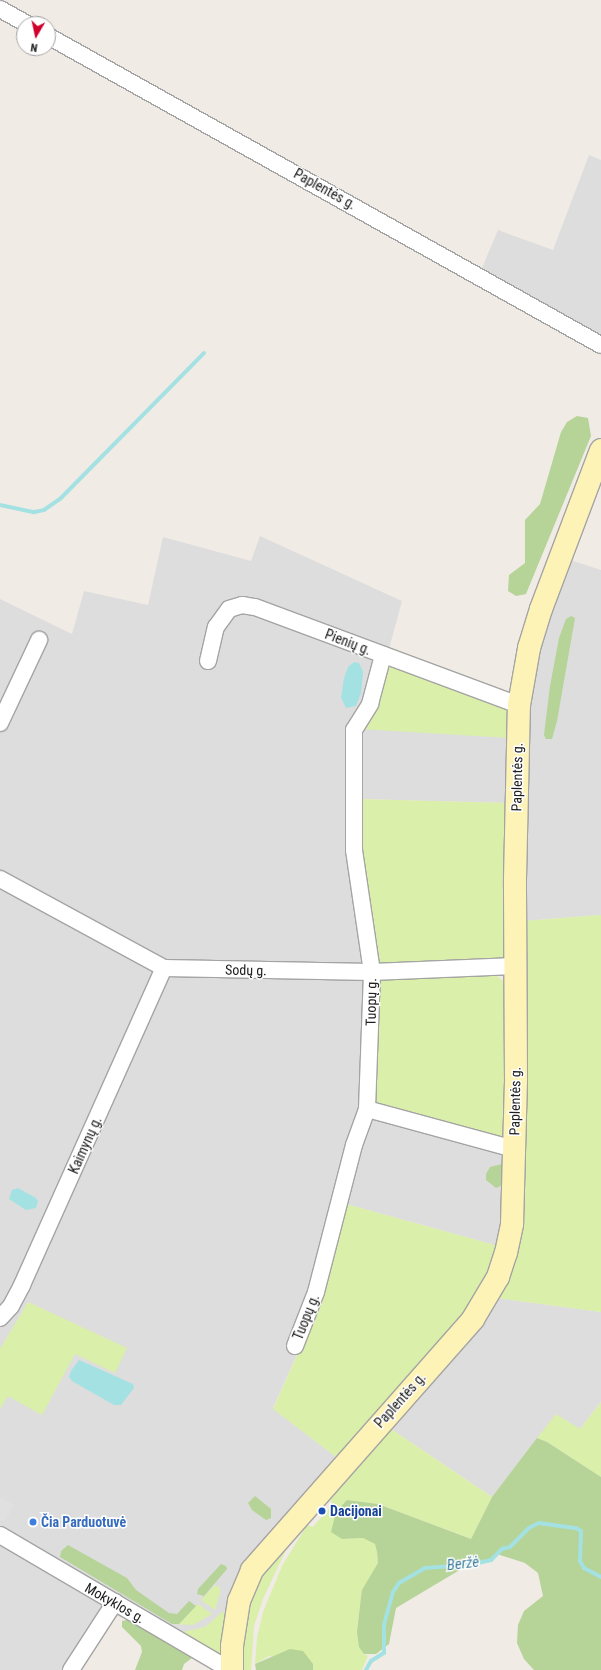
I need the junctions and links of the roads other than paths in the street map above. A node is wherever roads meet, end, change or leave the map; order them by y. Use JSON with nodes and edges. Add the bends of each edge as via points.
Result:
{"nodes":[{"id":1,"x":0,"y":9,"type":"edge"},
{"id":2,"x":16,"y":18,"type":"edge"},
{"id":3,"x":56,"y":40,"type":"edge"},
{"id":4,"x":601,"y":345,"type":"edge"},
{"id":5,"x":601,"y":450,"type":"edge"},
{"id":6,"x":39,"y":640,"type":"dead end"},
{"id":7,"x":383,"y":655,"type":"junction"},
{"id":8,"x":208,"y":661,"type":"dead end"},
{"id":9,"x":519,"y":705,"type":"junction"},
{"id":10,"x":0,"y":723,"type":"edge"},
{"id":11,"x":0,"y":879,"type":"edge"},
{"id":12,"x":515,"y":966,"type":"junction"},
{"id":13,"x":164,"y":968,"type":"junction"},
{"id":14,"x":372,"y":972,"type":"junction"},
{"id":15,"x":367,"y":1109,"type":"junction"},
{"id":16,"x":514,"y":1149,"type":"junction"},
{"id":17,"x":0,"y":1318,"type":"edge"},
{"id":18,"x":294,"y":1346,"type":"dead end"},
{"id":19,"x":0,"y":1535,"type":"edge"},
{"id":20,"x":115,"y":1602,"type":"junction"},
{"id":21,"x":71,"y":1670,"type":"edge"},
{"id":22,"x":231,"y":1670,"type":"edge"}],
"edges":[{"from":1,"to":2,"type":"street"},
{"from":3,"to":4,"type":"street","name":"Paplentės g."},
{"from":5,"to":9,"type":"main road","name":"Paplentės g.","via":[[541,609],[529,648]]},
{"from":6,"to":10,"type":"street"},
{"from":7,"to":8,"type":"street","name":"Pienių g.","via":[[255,607],[242,606],[229,609],[216,627]]},
{"from":7,"to":9,"type":"street","name":"Pienių g."},
{"from":7,"to":14,"type":"street","name":"Tuopų g.","via":[[370,704],[354,730],[354,850]]},
{"from":9,"to":12,"type":"main road","name":"Paplentės g."},
{"from":11,"to":13,"type":"street","name":"Sodų g."},
{"from":12,"to":14,"type":"street","name":"Sodų g."},
{"from":12,"to":16,"type":"main road","name":"Paplentės g."},
{"from":13,"to":14,"type":"street","name":"Sodų g."},
{"from":13,"to":17,"type":"street","name":"Kaimynų g.","via":[[22,1285],[11,1306]]},
{"from":14,"to":15,"type":"street","name":"Tuopų g."},
{"from":15,"to":16,"type":"street"},
{"from":15,"to":18,"type":"street","name":"Tuopų g.","via":[[354,1145],[316,1292]]},
{"from":16,"to":22,"type":"main road","name":"Paplentės g.","via":[[512,1224],[498,1277],[467,1325],[252,1570],[239,1601]]},
{"from":19,"to":20,"type":"street","name":"Mokyklos g."},
{"from":20,"to":21,"type":"street"},
{"from":20,"to":22,"type":"street","name":"Mokyklos g."}]}
